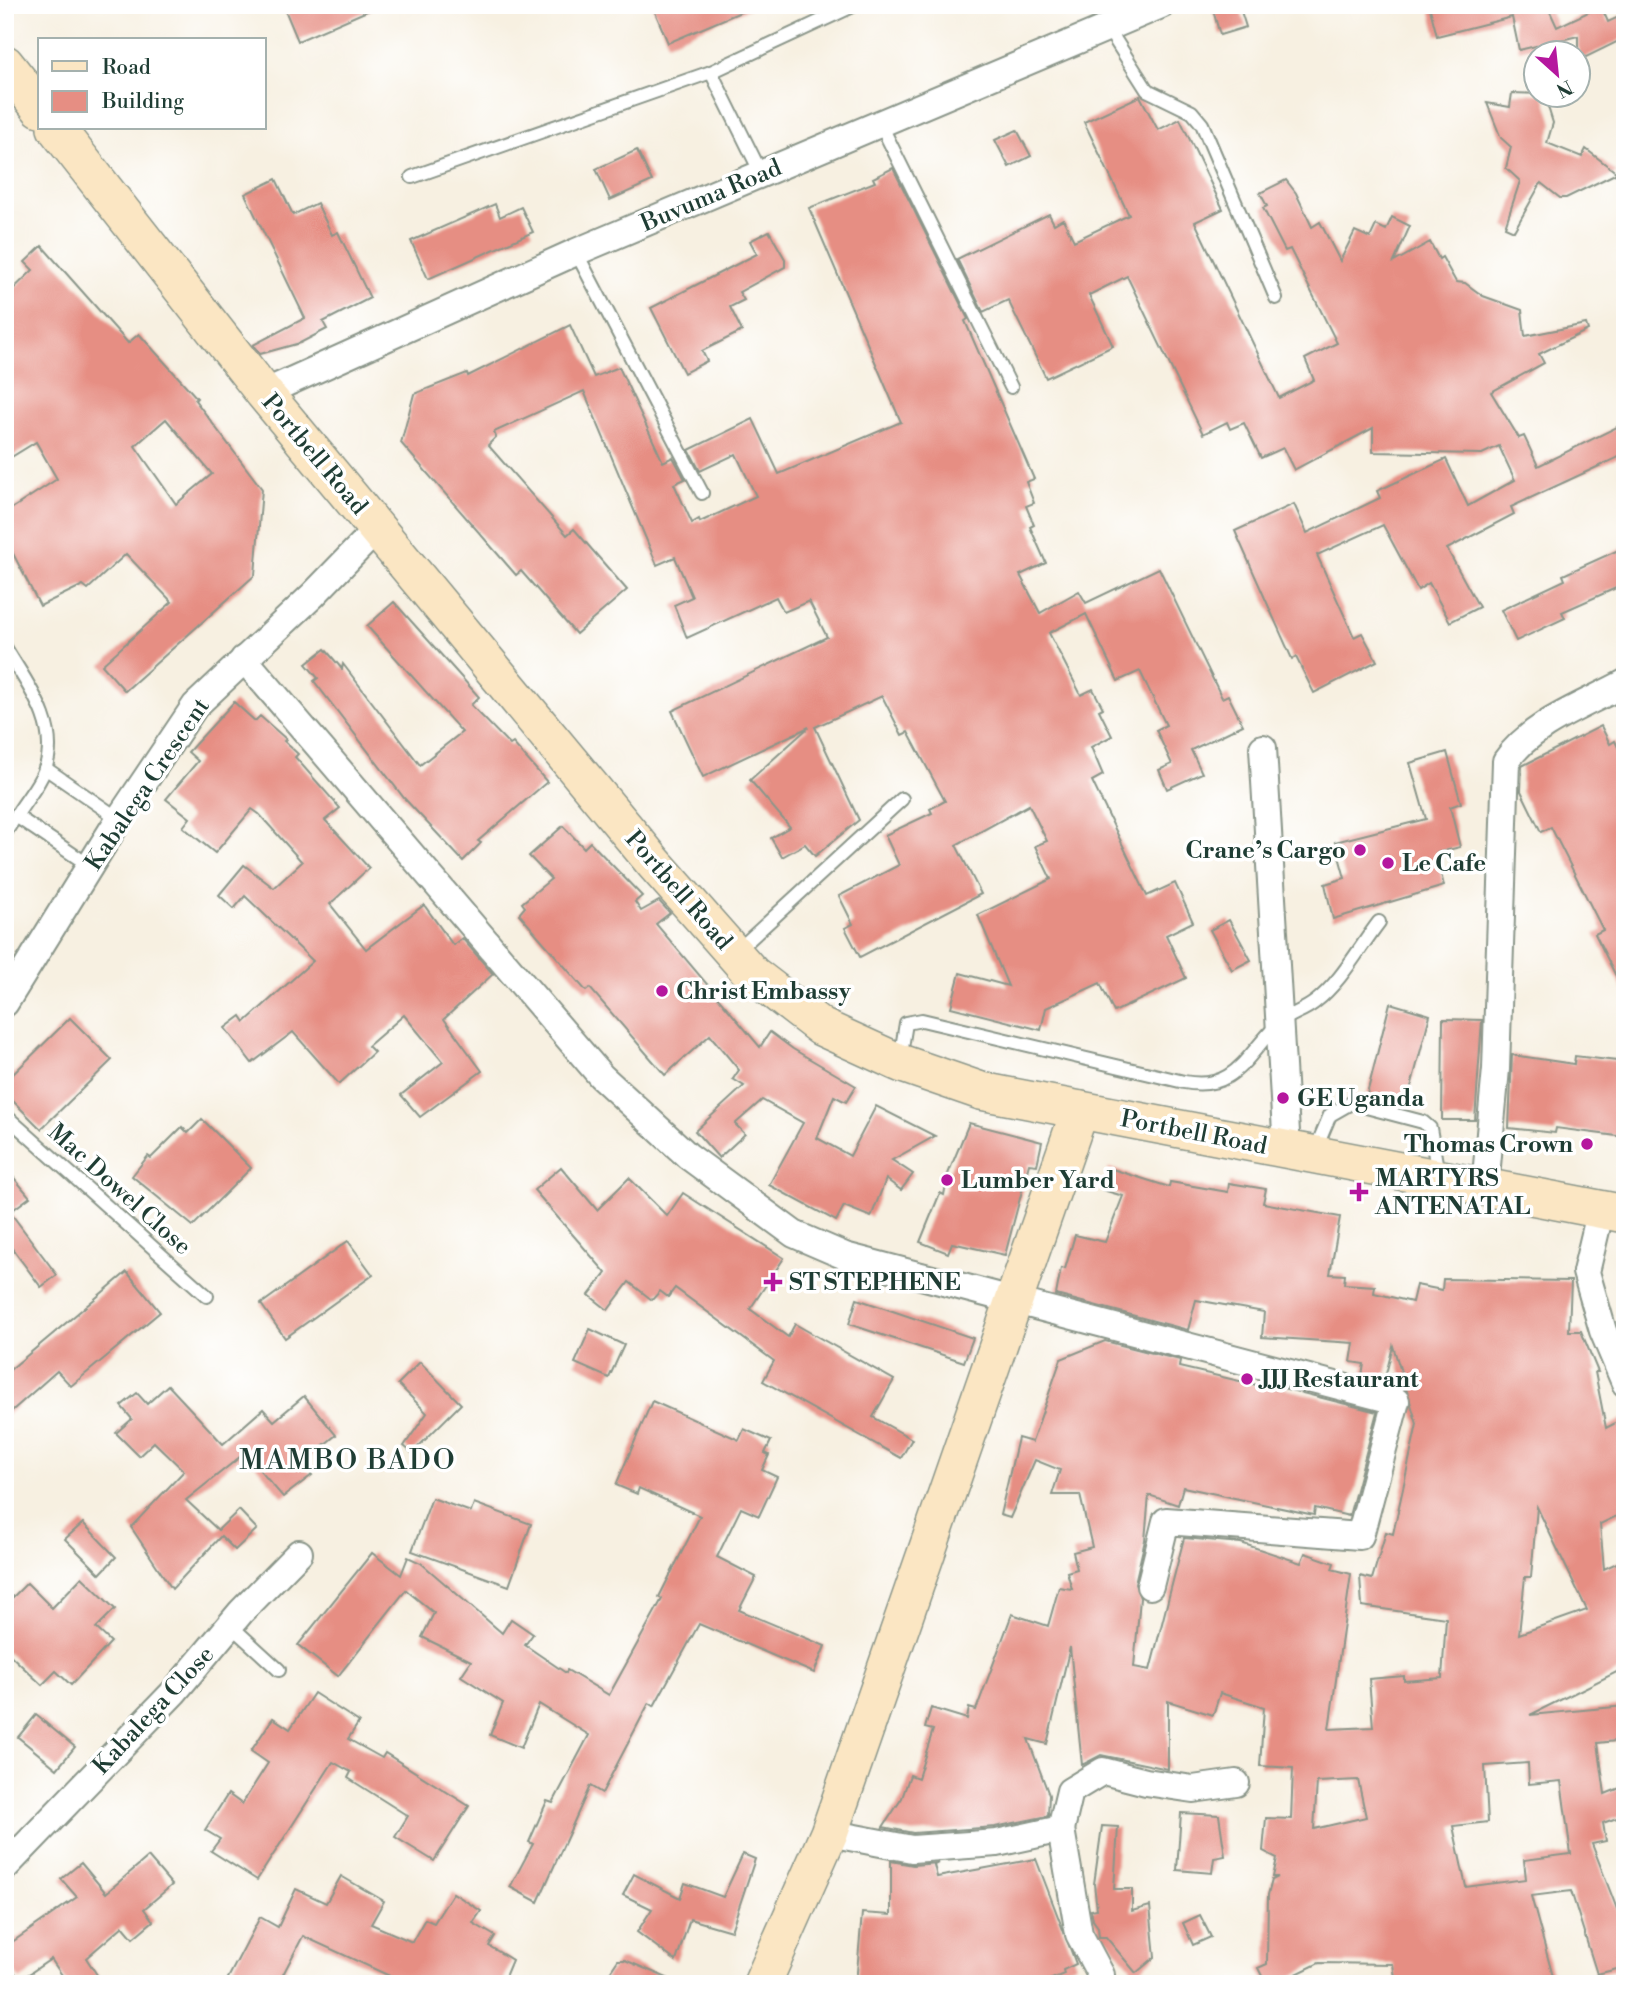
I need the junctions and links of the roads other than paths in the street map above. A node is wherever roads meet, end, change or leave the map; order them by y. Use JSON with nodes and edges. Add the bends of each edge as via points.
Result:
{"nodes":[{"id":1,"x":856,"y":5,"type":"edge"},
{"id":2,"x":1161,"y":5,"type":"edge"},
{"id":3,"x":1107,"y":26,"type":"junction"},
{"id":4,"x":5,"y":64,"type":"edge"},
{"id":5,"x":711,"y":72,"type":"junction"},
{"id":6,"x":38,"y":105,"type":"edge"},
{"id":7,"x":880,"y":123,"type":"junction"},
{"id":8,"x":57,"y":130,"type":"edge"},
{"id":9,"x":761,"y":173,"type":"junction"},
{"id":10,"x":412,"y":177,"type":"dead end"},
{"id":11,"x":576,"y":252,"type":"junction"},
{"id":12,"x":1276,"y":298,"type":"dead end"},
{"id":13,"x":1011,"y":387,"type":"dead end"},
{"id":14,"x":264,"y":393,"type":"junction"},
{"id":15,"x":702,"y":493,"type":"dead end"},
{"id":16,"x":377,"y":529,"type":"junction"},
{"id":17,"x":5,"y":647,"type":"edge"},
{"id":18,"x":244,"y":659,"type":"junction"},
{"id":19,"x":1625,"y":683,"type":"edge"},
{"id":20,"x":1263,"y":748,"type":"dead end"},
{"id":21,"x":45,"y":768,"type":"junction"},
{"id":22,"x":902,"y":799,"type":"dead end"},
{"id":23,"x":16,"y":816,"type":"junction"},
{"id":24,"x":119,"y":819,"type":"junction"},
{"id":25,"x":5,"y":833,"type":"edge"},
{"id":26,"x":90,"y":866,"type":"junction"},
{"id":27,"x":1379,"y":922,"type":"dead end"},
{"id":28,"x":734,"y":953,"type":"junction"},
{"id":29,"x":5,"y":1003,"type":"edge"},
{"id":30,"x":1280,"y":1023,"type":"junction"},
{"id":31,"x":900,"y":1063,"type":"junction"},
{"id":32,"x":1080,"y":1110,"type":"junction"},
{"id":33,"x":5,"y":1115,"type":"edge"},
{"id":34,"x":1300,"y":1152,"type":"junction"},
{"id":35,"x":1438,"y":1178,"type":"junction"},
{"id":36,"x":1485,"y":1187,"type":"junction"},
{"id":37,"x":1613,"y":1211,"type":"edge"},
{"id":38,"x":206,"y":1296,"type":"dead end"},
{"id":39,"x":1016,"y":1303,"type":"junction"},
{"id":40,"x":1625,"y":1383,"type":"edge"},
{"id":41,"x":299,"y":1553,"type":"dead end"},
{"id":42,"x":1150,"y":1586,"type":"dead end"},
{"id":43,"x":230,"y":1625,"type":"junction"},
{"id":44,"x":279,"y":1670,"type":"dead end"},
{"id":45,"x":1236,"y":1783,"type":"dead end"},
{"id":46,"x":1061,"y":1829,"type":"junction"},
{"id":47,"x":829,"y":1833,"type":"junction"},
{"id":48,"x":5,"y":1867,"type":"edge"},
{"id":49,"x":1096,"y":1981,"type":"edge"},
{"id":50,"x":762,"y":1984,"type":"edge"}],
"edges":[{"from":1,"to":5,"type":"lane"},
{"from":2,"to":3,"type":"street","name":"Buvuma Road"},
{"from":3,"to":7,"type":"street","name":"Buvuma Road"},
{"from":3,"to":12,"type":"lane","via":[[1147,90],[1192,112],[1202,124]]},
{"from":4,"to":6,"type":"main road"},
{"from":5,"to":9,"type":"lane"},
{"from":5,"to":10,"type":"lane"},
{"from":7,"to":9,"type":"street","name":"Buvuma Road"},
{"from":7,"to":13,"type":"lane"},
{"from":8,"to":14,"type":"main road","name":"Portbell Road"},
{"from":9,"to":11,"type":"street","name":"Buvuma Road"},
{"from":11,"to":14,"type":"street","name":"Buvuma Road"},
{"from":11,"to":15,"type":"lane"},
{"from":14,"to":16,"type":"main road","name":"Portbell Road"},
{"from":16,"to":18,"type":"street","name":"Kabalega Crescent"},
{"from":16,"to":28,"type":"main road","name":"Portbell Road"},
{"from":17,"to":21,"type":"lane","via":[[49,733]]},
{"from":18,"to":24,"type":"street","name":"Kabalega Crescent","via":[[195,706]]},
{"from":18,"to":39,"type":"street","via":[[601,1076],[688,1156],[794,1234],[845,1256]]},
{"from":19,"to":36,"type":"street","via":[[1533,733],[1506,761],[1496,1069]]},
{"from":20,"to":30,"type":"street"},
{"from":21,"to":23,"type":"lane"},
{"from":21,"to":24,"type":"lane"},
{"from":22,"to":28,"type":"lane"},
{"from":23,"to":25,"type":"lane"},
{"from":23,"to":26,"type":"lane"},
{"from":24,"to":26,"type":"street","name":"Kabalega Crescent"},
{"from":26,"to":29,"type":"street","name":"Kabalega Crescent"},
{"from":27,"to":30,"type":"lane","via":[[1327,990]]},
{"from":28,"to":31,"type":"main road","name":"Portbell Road","via":[[752,974],[821,1027]]},
{"from":30,"to":31,"type":"lane","via":[[1242,1065],[1219,1083],[1203,1086],[922,1020],[906,1023]]},
{"from":30,"to":34,"type":"street"},
{"from":31,"to":32,"type":"main road","name":"Portbell Road","via":[[981,1091]]},
{"from":32,"to":34,"type":"main road","name":"Portbell Road"},
{"from":32,"to":39,"type":"main road"},
{"from":33,"to":38,"type":"lane","name":"Mac Dowel Close"},
{"from":34,"to":35,"type":"main road","name":"Portbell Road"},
{"from":34,"to":35,"type":"lane","via":[[1330,1115],[1351,1103],[1423,1122],[1430,1128]]},
{"from":35,"to":36,"type":"main road","name":"Portbell Road"},
{"from":36,"to":37,"type":"main road","name":"Portbell Road"},
{"from":37,"to":40,"type":"street","via":[[1586,1272],[1603,1331]]},
{"from":39,"to":42,"type":"street","via":[[1396,1401],[1360,1536],[1166,1521]]},
{"from":39,"to":47,"type":"main road"},
{"from":41,"to":43,"type":"street","name":"Kabalega Close"},
{"from":43,"to":44,"type":"lane"},
{"from":43,"to":48,"type":"street","name":"Kabalega Close","via":[[174,1692]]},
{"from":45,"to":46,"type":"street","via":[[1193,1789],[1103,1771],[1070,1791]]},
{"from":46,"to":47,"type":"street","via":[[997,1843],[912,1849]]},
{"from":46,"to":49,"type":"street","via":[[1079,1934]]},
{"from":47,"to":50,"type":"main road"}]}
